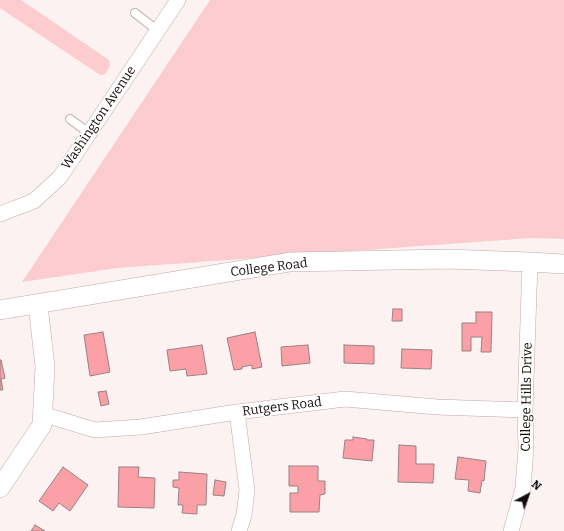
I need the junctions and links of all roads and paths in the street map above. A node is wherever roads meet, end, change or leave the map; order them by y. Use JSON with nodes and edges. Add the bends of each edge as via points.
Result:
{"nodes":[{"id":1,"x":178,"y":0,"type":"edge"},
{"id":2,"x":135,"y":13,"type":"dead end"},
{"id":3,"x":158,"y":30,"type":"junction"},
{"id":4,"x":70,"y":119,"type":"dead end"},
{"id":5,"x":89,"y":133,"type":"junction"},
{"id":6,"x":0,"y":214,"type":"edge"},
{"id":7,"x":530,"y":262,"type":"junction"},
{"id":8,"x":564,"y":264,"type":"edge"},
{"id":9,"x":38,"y":304,"type":"junction"},
{"id":10,"x":0,"y":310,"type":"edge"},
{"id":11,"x":525,"y":410,"type":"junction"},
{"id":12,"x":237,"y":412,"type":"junction"},
{"id":13,"x":42,"y":414,"type":"junction"},
{"id":14,"x":0,"y":488,"type":"edge"},
{"id":15,"x":239,"y":531,"type":"edge"},
{"id":16,"x":511,"y":531,"type":"edge"}],
"edges":[{"from":1,"to":3,"type":"street","name":"Washington Avenue"},
{"from":2,"to":3,"type":"lane"},
{"from":3,"to":5,"type":"street","name":"Washington Avenue"},
{"from":4,"to":5,"type":"lane"},
{"from":5,"to":6,"type":"street","name":"Washington Avenue","via":[[60,177],[34,201]]},
{"from":7,"to":8,"type":"street","name":"College Road"},
{"from":7,"to":9,"type":"street","name":"College Road","via":[[447,259],[290,262]]},
{"from":7,"to":11,"type":"street","name":"College Hills Drive"},
{"from":9,"to":10,"type":"street","name":"College Road"},
{"from":9,"to":13,"type":"street","via":[[45,367]]},
{"from":11,"to":12,"type":"street","name":"Rutgers Road","via":[[437,407],[345,399]]},
{"from":11,"to":16,"type":"street","name":"College Hills Drive","via":[[523,488]]},
{"from":12,"to":13,"type":"street","name":"Rutgers Road","via":[[140,427],[95,430]]},
{"from":12,"to":15,"type":"street","via":[[247,490]]},
{"from":13,"to":14,"type":"street","via":[[41,427]]}]}
